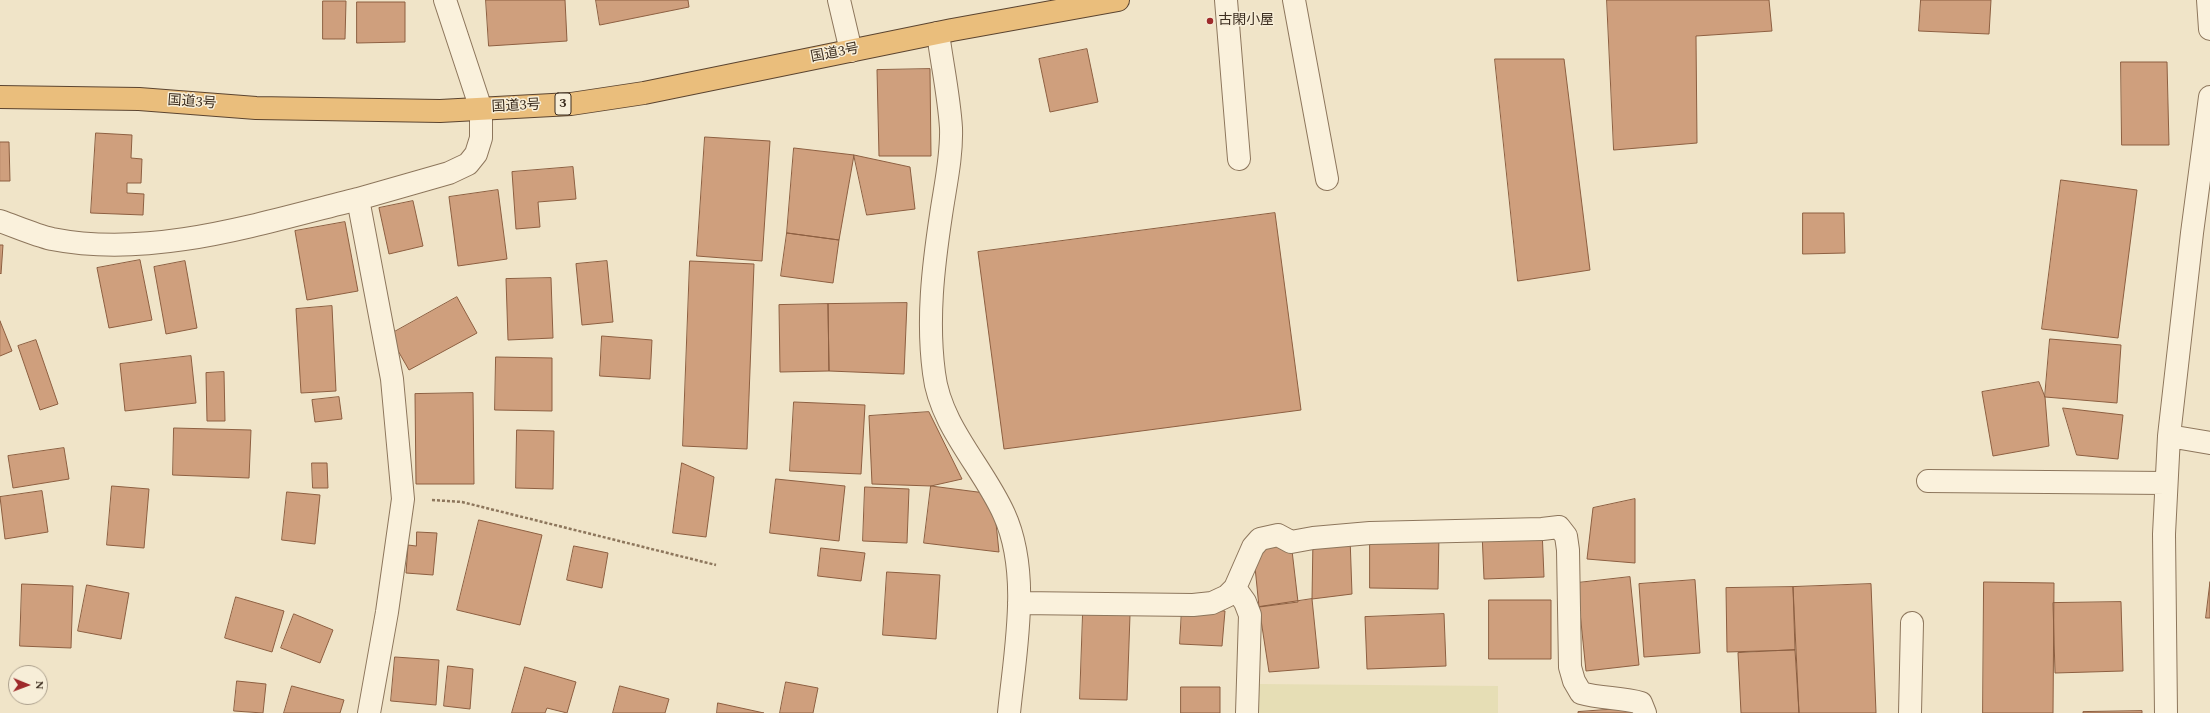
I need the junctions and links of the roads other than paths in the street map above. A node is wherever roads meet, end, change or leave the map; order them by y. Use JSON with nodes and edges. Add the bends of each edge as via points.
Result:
{"nodes":[{"id":1,"x":445,"y":0,"type":"edge"},
{"id":2,"x":839,"y":0,"type":"edge"},
{"id":3,"x":1118,"y":0,"type":"edge"},
{"id":4,"x":1226,"y":0,"type":"edge"},
{"id":5,"x":1294,"y":0,"type":"edge"},
{"id":6,"x":2208,"y":0,"type":"edge"},
{"id":7,"x":2210,"y":29,"type":"edge"},
{"id":8,"x":938,"y":33,"type":"junction"},
{"id":9,"x":851,"y":51,"type":"junction"},
{"id":10,"x":0,"y":97,"type":"edge"},
{"id":11,"x":2210,"y":97,"type":"edge"},
{"id":12,"x":481,"y":109,"type":"junction"},
{"id":13,"x":1239,"y":159,"type":"dead end"},
{"id":14,"x":1326,"y":179,"type":"dead end"},
{"id":15,"x":358,"y":199,"type":"junction"},
{"id":16,"x":0,"y":221,"type":"edge"},
{"id":17,"x":2169,"y":436,"type":"junction"},
{"id":18,"x":2210,"y":443,"type":"edge"},
{"id":19,"x":1928,"y":481,"type":"dead end"},
{"id":20,"x":2166,"y":483,"type":"junction"},
{"id":21,"x":1236,"y":588,"type":"junction"},
{"id":22,"x":1019,"y":603,"type":"junction"},
{"id":23,"x":1912,"y":623,"type":"dead end"},
{"id":24,"x":369,"y":713,"type":"edge"},
{"id":25,"x":1009,"y":713,"type":"edge"},
{"id":26,"x":1247,"y":713,"type":"edge"},
{"id":27,"x":1645,"y":713,"type":"edge"},
{"id":28,"x":1910,"y":713,"type":"edge"},
{"id":29,"x":2166,"y":713,"type":"edge"}],
"edges":[{"from":1,"to":12,"type":"street"},
{"from":2,"to":9,"type":"street"},
{"from":3,"to":8,"type":"highway","name":"国道3号","number":"3"},
{"from":4,"to":13,"type":"street"},
{"from":5,"to":14,"type":"street"},
{"from":6,"to":7,"type":"street"},
{"from":8,"to":9,"type":"highway","name":"国道3号","number":"3"},
{"from":8,"to":22,"type":"street","via":[[951,128],[948,172],[932,275],[930,324],[936,393],[951,424],[1005,515],[1013,541]]},
{"from":9,"to":12,"type":"highway","name":"国道3号","number":"3","via":[[644,93],[571,104]]},
{"from":10,"to":12,"type":"highway","name":"国道3号","number":"3","via":[[139,99],[264,108],[440,111]]},
{"from":11,"to":17,"type":"street"},
{"from":12,"to":15,"type":"street","via":[[481,138],[476,154],[468,164],[449,173]]},
{"from":15,"to":16,"type":"street","via":[[203,237],[125,246],[52,238]]},
{"from":15,"to":24,"type":"street","via":[[392,379],[403,499]]},
{"from":17,"to":18,"type":"street"},
{"from":17,"to":20,"type":"street"},
{"from":19,"to":20,"type":"street"},
{"from":20,"to":29,"type":"street"},
{"from":21,"to":22,"type":"street","via":[[1227,596],[1212,603],[1193,605]]},
{"from":21,"to":26,"type":"street","via":[[1250,615]]},
{"from":21,"to":27,"type":"street","via":[[1253,547],[1260,539],[1278,535],[1292,542],[1370,533],[1559,527],[1566,536],[1568,550],[1570,667],[1574,681],[1581,693],[1641,703]]},
{"from":22,"to":25,"type":"street"},
{"from":23,"to":28,"type":"street"}]}
